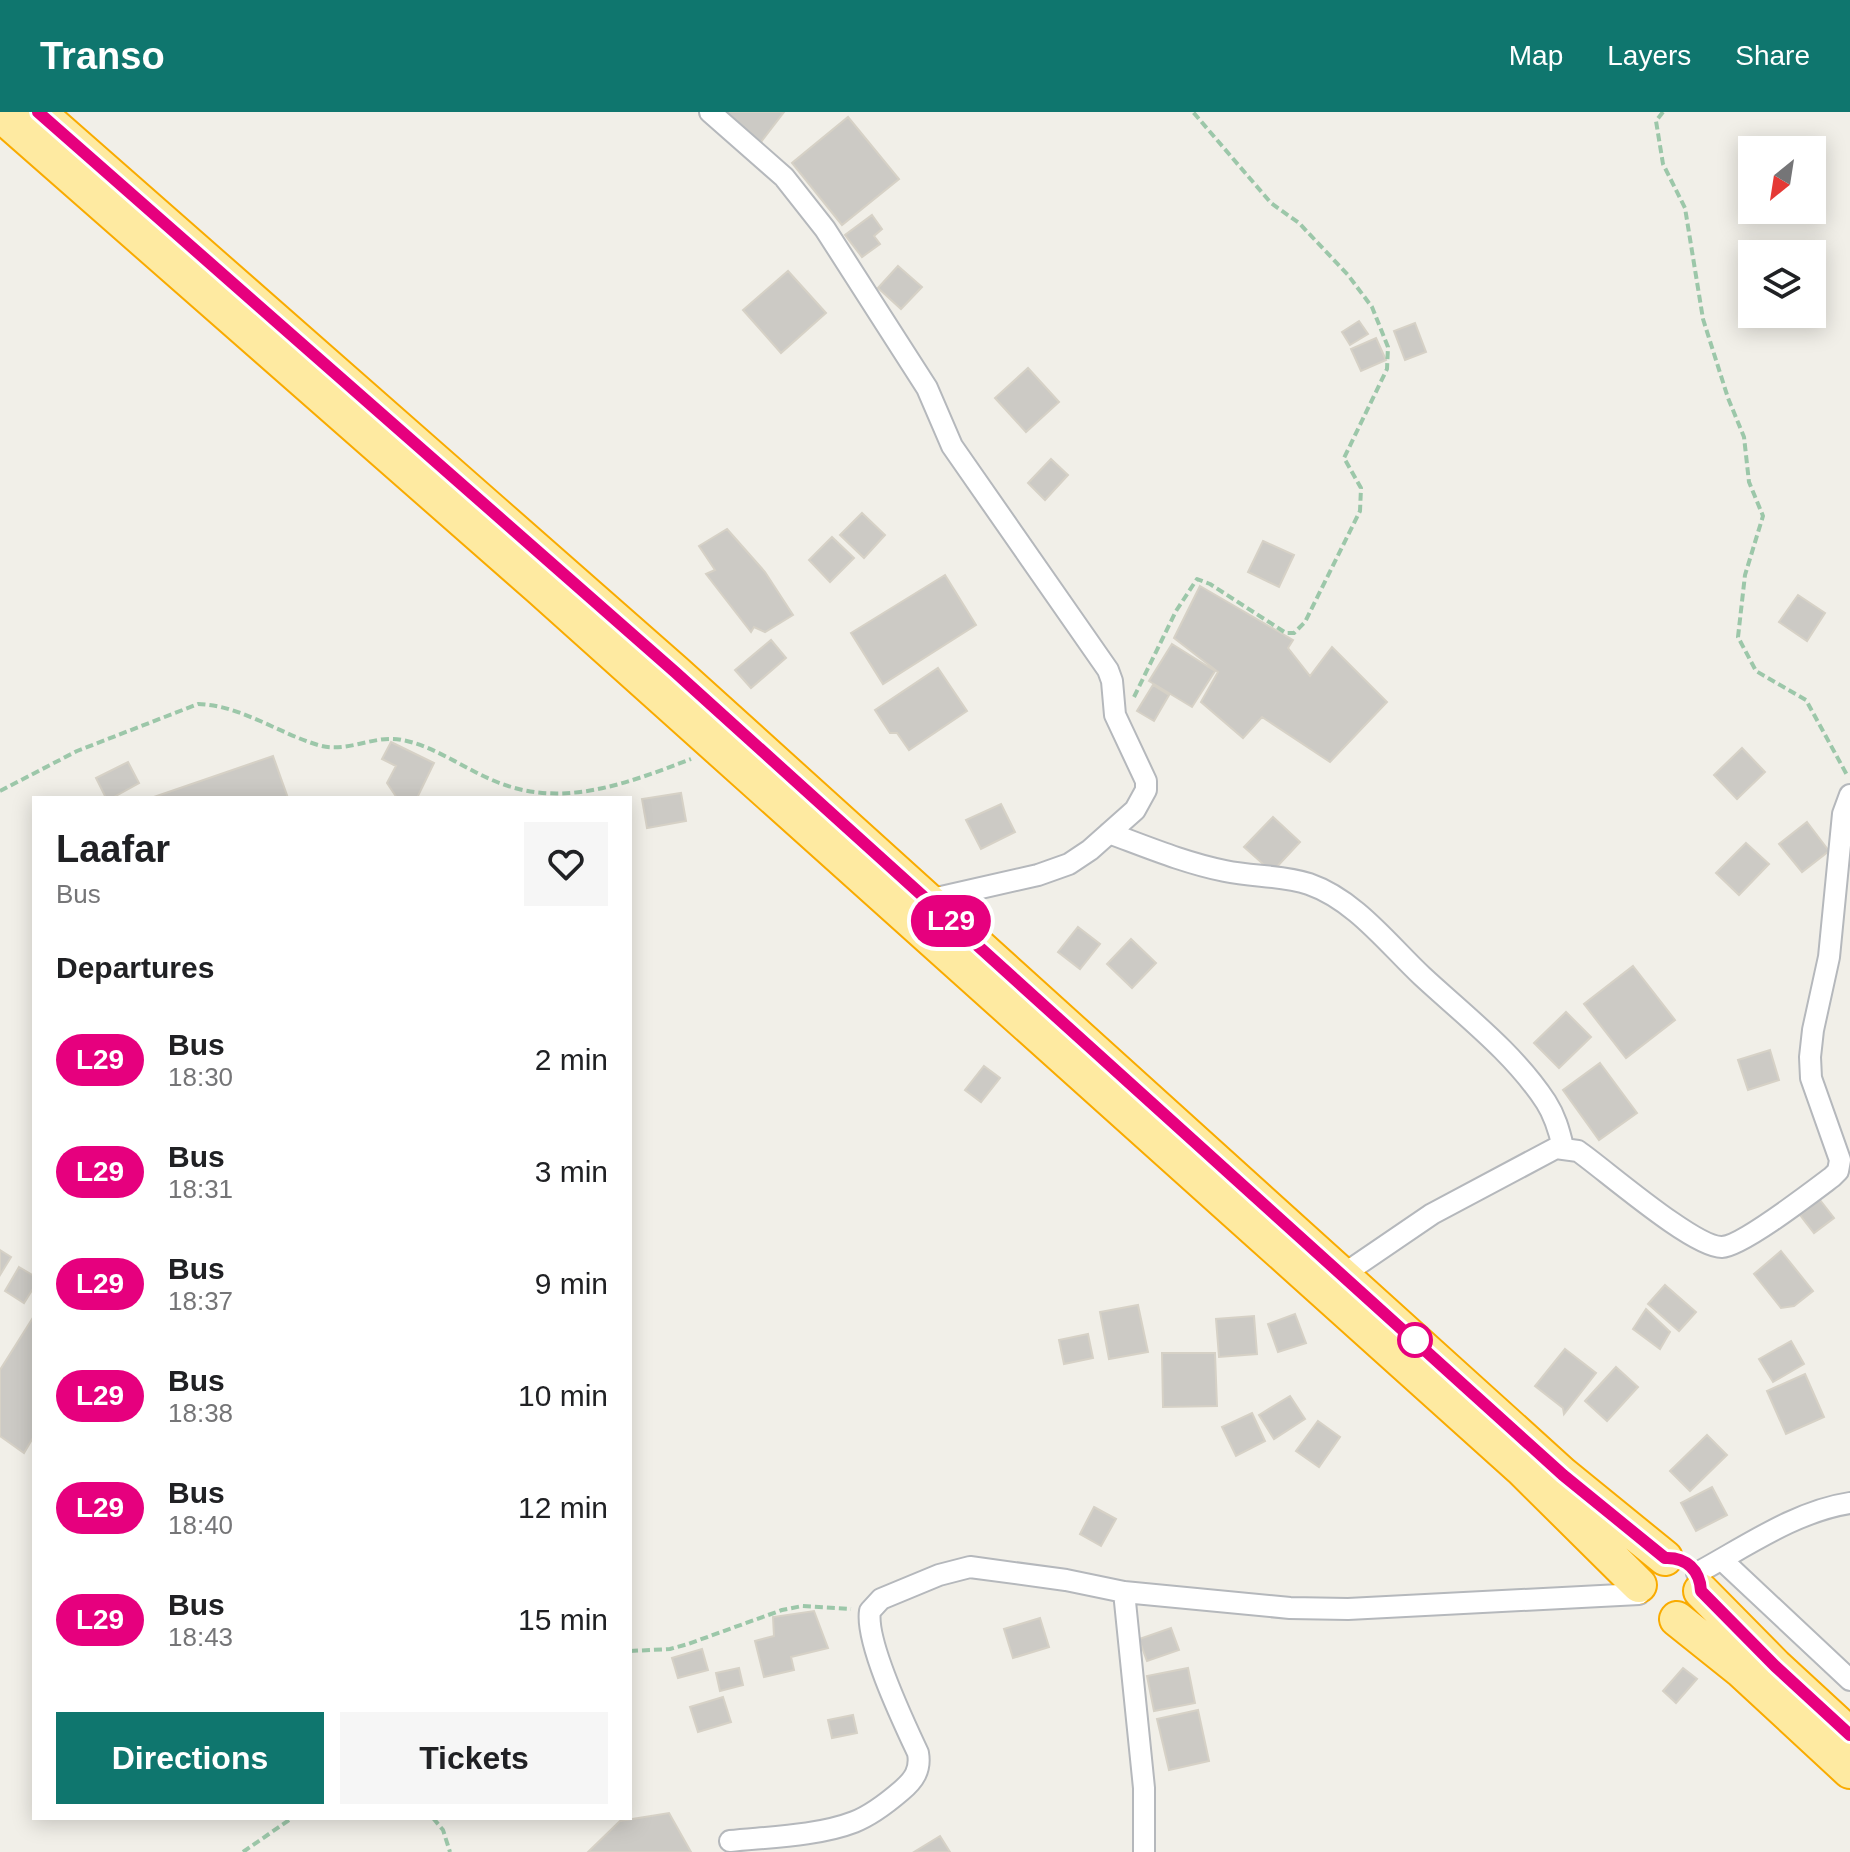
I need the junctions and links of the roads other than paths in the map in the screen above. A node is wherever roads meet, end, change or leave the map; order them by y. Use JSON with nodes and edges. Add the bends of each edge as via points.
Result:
{"nodes":[{"id":1,"x":38,"y":112,"type":"edge"},
{"id":2,"x":710,"y":112,"type":"edge"},
{"id":3,"x":0,"y":114,"type":"edge"},
{"id":4,"x":1850,"y":795,"type":"edge"},
{"id":5,"x":1109,"y":833,"type":"junction"},
{"id":6,"x":928,"y":900,"type":"junction"},
{"id":7,"x":1563,"y":1147,"type":"junction"},
{"id":8,"x":1344,"y":1274,"type":"junction"},
{"id":9,"x":1850,"y":1503,"type":"edge"},
{"id":10,"x":1665,"y":1558,"type":"junction"},
{"id":11,"x":1707,"y":1575,"type":"junction"},
{"id":12,"x":1639,"y":1590,"type":"junction"},
{"id":13,"x":1124,"y":1592,"type":"junction"},
{"id":14,"x":1677,"y":1619,"type":"junction"},
{"id":15,"x":1850,"y":1680,"type":"edge"},
{"id":16,"x":1850,"y":1735,"type":"edge"},
{"id":17,"x":1850,"y":1771,"type":"edge"},
{"id":18,"x":730,"y":1841,"type":"dead end"},
{"id":19,"x":1144,"y":1852,"type":"edge"}],
"edges":[{"from":1,"to":6,"type":"highway"},
{"from":2,"to":5,"type":"street","via":[[784,177],[825,229],[927,388],[952,446],[1108,670],[1113,707],[1146,781],[1135,810]]},
{"from":3,"to":12,"type":"highway","via":[[719,748],[1521,1468]]},
{"from":4,"to":7,"type":"street","via":[[1843,814],[1829,957],[1810,1057],[1811,1078],[1840,1160],[1838,1171],[1745,1237],[1719,1247],[1670,1220],[1578,1151]]},
{"from":5,"to":6,"type":"street","via":[[1069,864]]},
{"from":5,"to":7,"type":"street","via":[[1222,871],[1311,884],[1334,897],[1491,1038],[1544,1099]]},
{"from":6,"to":8,"type":"highway"},
{"from":7,"to":8,"type":"street","via":[[1432,1214]]},
{"from":8,"to":10,"type":"highway","via":[[1563,1475]]},
{"from":9,"to":11,"type":"street","via":[[1806,1515]]},
{"from":10,"to":11,"type":"highway"},
{"from":10,"to":12,"type":"highway","via":[[1648,1567]]},
{"from":11,"to":14,"type":"highway","via":[[1694,1609]]},
{"from":11,"to":15,"type":"street"},
{"from":11,"to":16,"type":"highway","via":[[1775,1666]]},
{"from":12,"to":13,"type":"street","via":[[1348,1609]]},
{"from":12,"to":14,"type":"highway","via":[[1643,1604],[1657,1617]]},
{"from":13,"to":18,"type":"street","via":[[970,1567],[881,1599],[870,1611],[869,1623],[888,1687],[918,1753],[915,1777],[886,1803],[853,1822]]},
{"from":13,"to":19,"type":"street","via":[[1144,1788]]},
{"from":14,"to":17,"type":"highway"}]}
